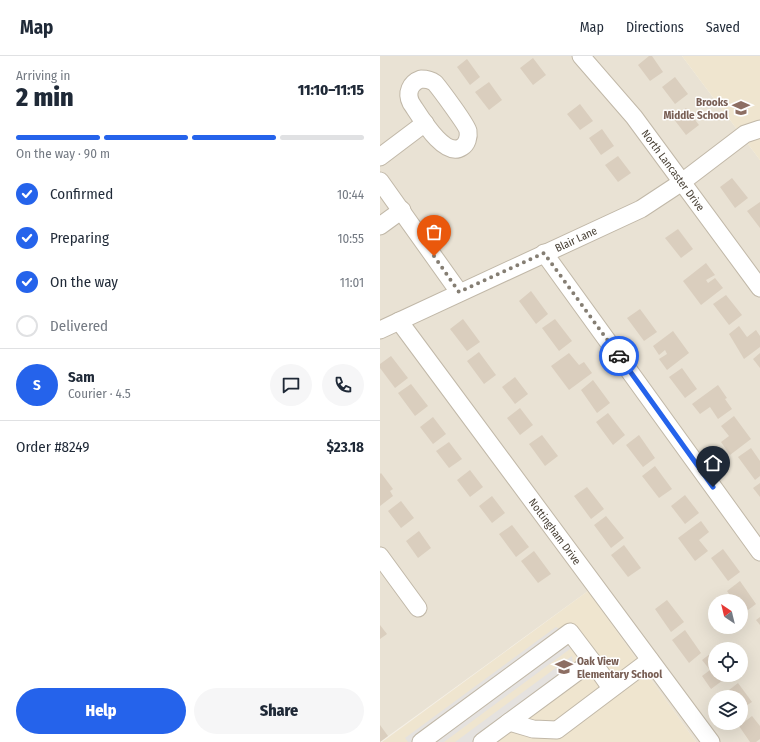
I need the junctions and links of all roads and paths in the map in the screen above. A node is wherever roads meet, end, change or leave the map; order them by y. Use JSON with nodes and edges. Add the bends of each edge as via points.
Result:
{"nodes":[{"id":1,"x":581,"y":56,"type":"edge"},
{"id":2,"x":424,"y":123,"type":"dead end"},
{"id":3,"x":760,"y":129,"type":"edge"},
{"id":4,"x":380,"y":157,"type":"edge"},
{"id":5,"x":380,"y":181,"type":"edge"},
{"id":6,"x":682,"y":182,"type":"junction"},
{"id":7,"x":402,"y":210,"type":"junction"},
{"id":8,"x":380,"y":226,"type":"edge"},
{"id":9,"x":544,"y":253,"type":"junction"},
{"id":10,"x":760,"y":288,"type":"edge"},
{"id":11,"x":459,"y":292,"type":"junction"},
{"id":12,"x":399,"y":321,"type":"junction"},
{"id":13,"x":380,"y":330,"type":"edge"},
{"id":14,"x":760,"y":552,"type":"edge"},
{"id":15,"x":380,"y":556,"type":"edge"},
{"id":16,"x":418,"y":608,"type":"dead end"},
{"id":17,"x":650,"y":660,"type":"junction"},
{"id":18,"x":592,"y":661,"type":"junction"},
{"id":19,"x":611,"y":688,"type":"junction"},
{"id":20,"x":509,"y":722,"type":"junction"},
{"id":21,"x":421,"y":742,"type":"edge"},
{"id":22,"x":482,"y":742,"type":"edge"},
{"id":23,"x":710,"y":742,"type":"edge"}],
"edges":[{"from":1,"to":6,"type":"street","name":"North Lancaster Drive","via":[[634,116]]},
{"from":2,"to":4,"type":"street"},
{"from":3,"to":6,"type":"street","name":"Blair Lane","via":[[745,134]]},
{"from":5,"to":7,"type":"street"},
{"from":6,"to":9,"type":"street","name":"Blair Lane","via":[[641,209]]},
{"from":6,"to":10,"type":"street","name":"North Lancaster Drive"},
{"from":7,"to":8,"type":"street"},
{"from":7,"to":11,"type":"street"},
{"from":9,"to":11,"type":"street","name":"Blair Lane"},
{"from":9,"to":14,"type":"street"},
{"from":11,"to":12,"type":"street","name":"Blair Lane"},
{"from":12,"to":13,"type":"street","name":"Blair Lane"},
{"from":12,"to":17,"type":"street","name":"Nottingham Drive"},
{"from":15,"to":16,"type":"street"},
{"from":17,"to":19,"type":"street"},
{"from":17,"to":23,"type":"street","name":"Nottingham Drive"},
{"from":18,"to":19,"type":"street"},
{"from":18,"to":20,"type":"street"},
{"from":18,"to":21,"type":"street","via":[[570,632]]},
{"from":19,"to":20,"type":"street","via":[[557,730],[533,729]]},
{"from":20,"to":22,"type":"street"}]}
